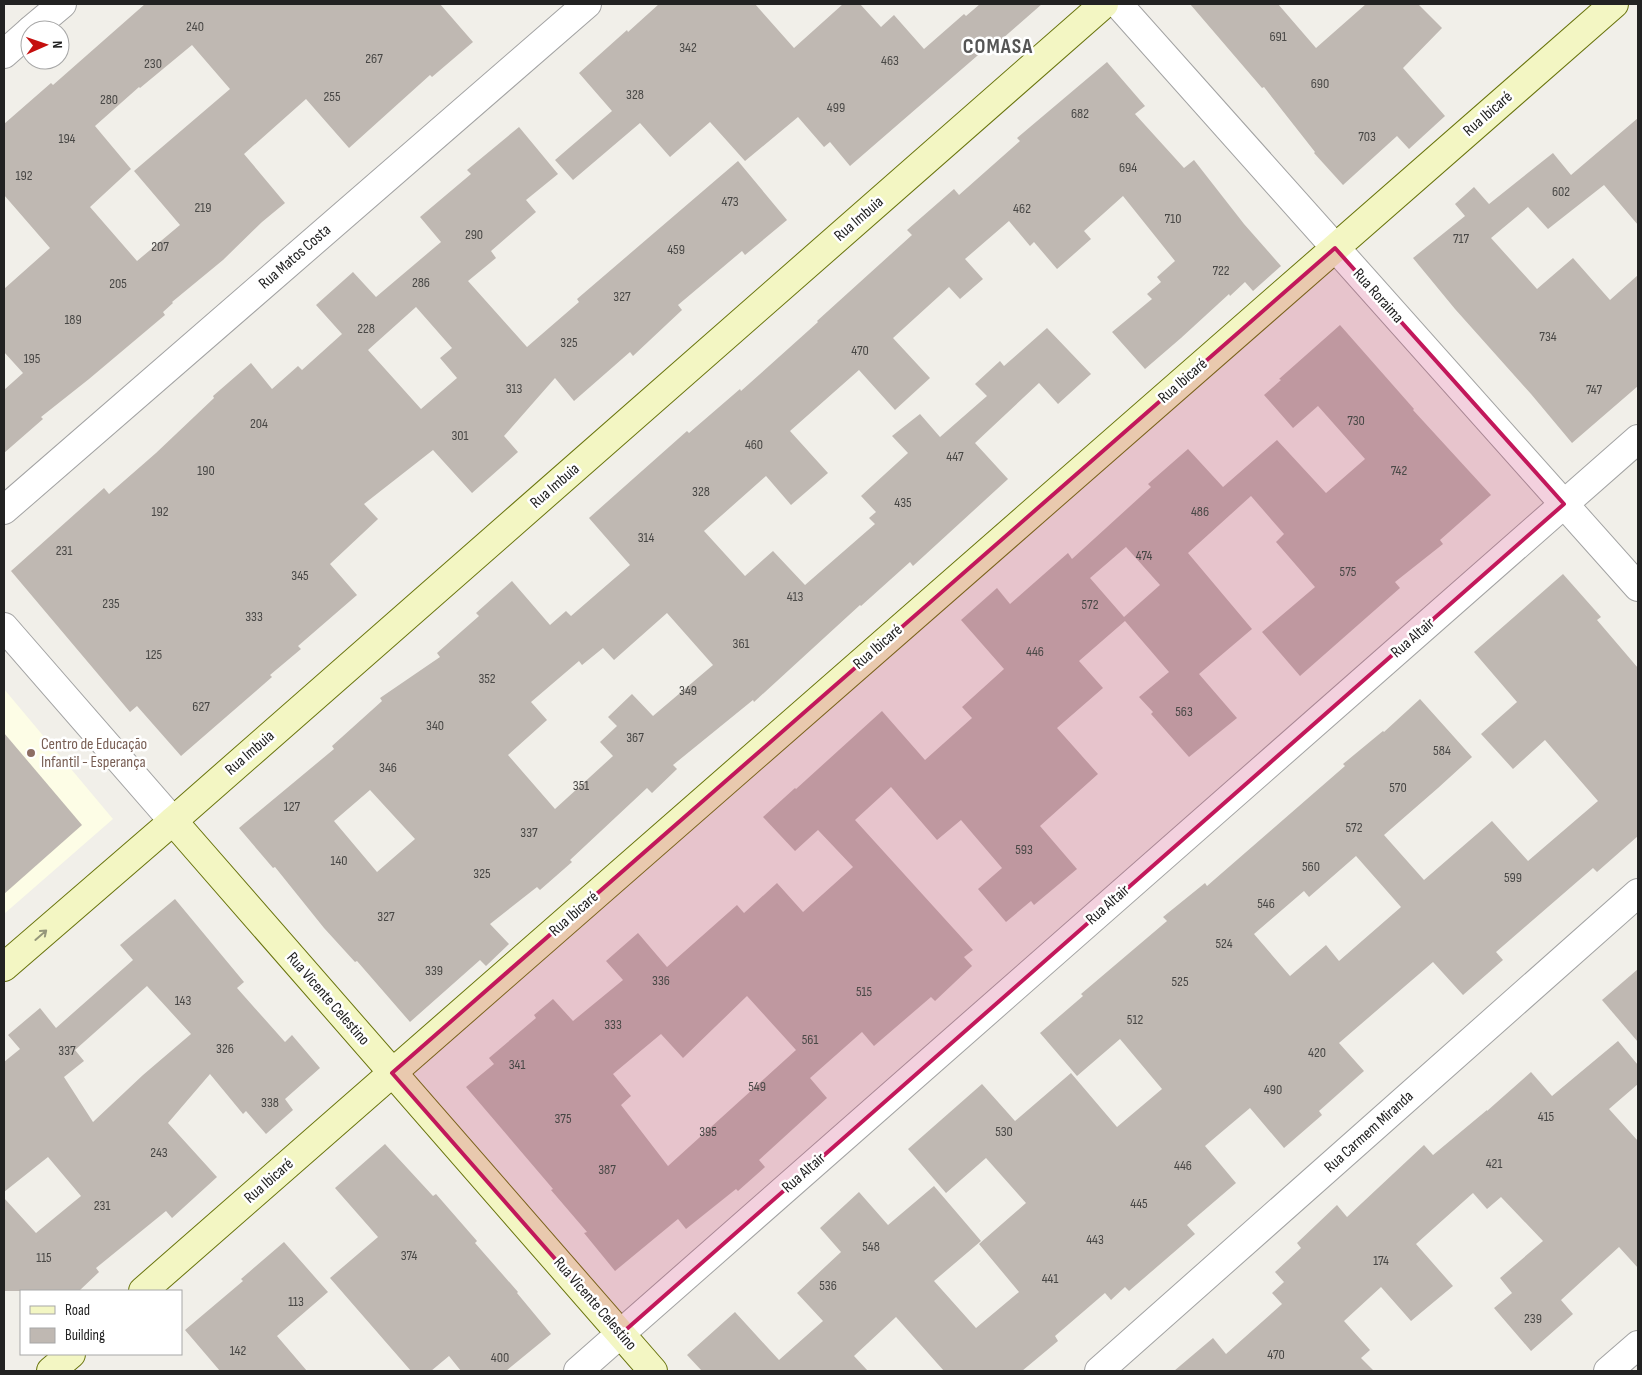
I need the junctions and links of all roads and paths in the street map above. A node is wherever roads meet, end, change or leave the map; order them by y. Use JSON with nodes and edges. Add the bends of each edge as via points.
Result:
{"nodes":[{"id":1,"x":62,"y":4,"type":"edge"},
{"id":2,"x":587,"y":4,"type":"edge"},
{"id":3,"x":1104,"y":4,"type":"edge"},
{"id":4,"x":1118,"y":4,"type":"edge"},
{"id":5,"x":1614,"y":4,"type":"edge"},
{"id":6,"x":43,"y":20,"type":"edge"},
{"id":7,"x":20,"y":40,"type":"edge"},
{"id":8,"x":4,"y":54,"type":"edge"},
{"id":9,"x":1335,"y":248,"type":"junction"},
{"id":10,"x":1638,"y":440,"type":"edge"},
{"id":11,"x":1564,"y":504,"type":"junction"},
{"id":12,"x":4,"y":510,"type":"edge"},
{"id":13,"x":1638,"y":587,"type":"edge"},
{"id":14,"x":4,"y":627,"type":"edge"},
{"id":15,"x":173,"y":821,"type":"junction"},
{"id":16,"x":1638,"y":893,"type":"edge"},
{"id":17,"x":4,"y":967,"type":"edge"},
{"id":18,"x":392,"y":1073,"type":"junction"},
{"id":19,"x":144,"y":1290,"type":"edge"},
{"id":20,"x":621,"y":1334,"type":"junction"},
{"id":21,"x":1638,"y":1345,"type":"edge"},
{"id":22,"x":70,"y":1355,"type":"edge"},
{"id":23,"x":51,"y":1371,"type":"edge"},
{"id":24,"x":578,"y":1371,"type":"edge"},
{"id":25,"x":653,"y":1371,"type":"edge"},
{"id":26,"x":1099,"y":1371,"type":"edge"},
{"id":27,"x":1608,"y":1371,"type":"edge"}],
"edges":[{"from":1,"to":6,"type":"street"},
{"from":2,"to":12,"type":"street","name":"Rua Matos Costa"},
{"from":3,"to":15,"type":"street","name":"Rua Imbuia"},
{"from":4,"to":9,"type":"street","name":"Rua Roraima"},
{"from":5,"to":9,"type":"street","name":"Rua Ibicaré"},
{"from":7,"to":8,"type":"street"},
{"from":9,"to":11,"type":"street","name":"Rua Roraima"},
{"from":9,"to":18,"type":"street","name":"Rua Ibicaré"},
{"from":10,"to":11,"type":"street","name":"Rua Altair"},
{"from":11,"to":13,"type":"street","name":"Rua Roraima"},
{"from":11,"to":20,"type":"street","name":"Rua Altair"},
{"from":14,"to":15,"type":"street","name":"Rua Vicente Celestino"},
{"from":17,"to":15,"type":"street","name":"Rua Imbuia","one_way":true},
{"from":15,"to":18,"type":"street","name":"Rua Vicente Celestino"},
{"from":16,"to":26,"type":"street","name":"Rua Carmem Miranda"},
{"from":18,"to":19,"type":"street","name":"Rua Ibicaré"},
{"from":18,"to":20,"type":"street","name":"Rua Vicente Celestino"},
{"from":20,"to":24,"type":"street","name":"Rua Altair"},
{"from":20,"to":25,"type":"street","name":"Rua Vicente Celestino"},
{"from":21,"to":27,"type":"street"},
{"from":22,"to":23,"type":"street"}]}
